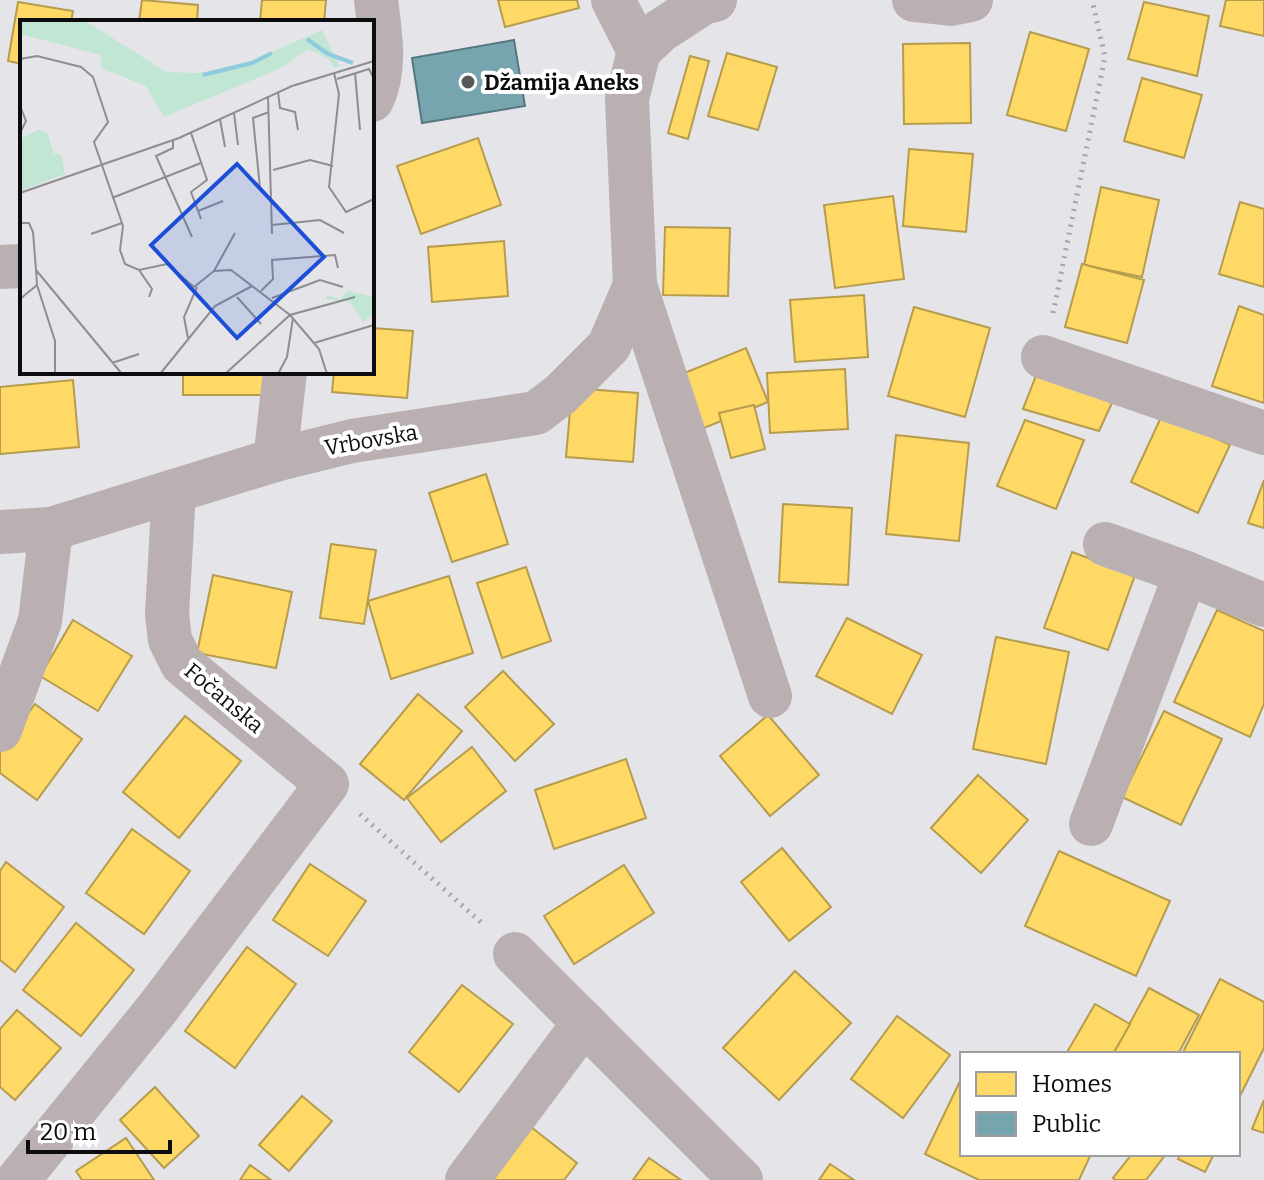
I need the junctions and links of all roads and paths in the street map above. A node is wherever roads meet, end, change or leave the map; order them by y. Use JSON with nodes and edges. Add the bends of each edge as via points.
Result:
{"nodes":[{"id":1,"x":376,"y":0,"type":"edge"},
{"id":2,"x":613,"y":0,"type":"edge"},
{"id":3,"x":715,"y":0,"type":"edge"},
{"id":4,"x":914,"y":0,"type":"edge"},
{"id":5,"x":971,"y":0,"type":"edge"},
{"id":6,"x":1092,"y":0,"type":"edge"},
{"id":7,"x":639,"y":51,"type":"junction"},
{"id":8,"x":374,"y":96,"type":"edge"},
{"id":9,"x":20,"y":266,"type":"edge"},
{"id":10,"x":0,"y":267,"type":"edge"},
{"id":11,"x":635,"y":285,"type":"junction"},
{"id":12,"x":1043,"y":357,"type":"joint"},
{"id":13,"x":285,"y":374,"type":"edge"},
{"id":14,"x":1264,"y":433,"type":"edge"},
{"id":15,"x":275,"y":460,"type":"junction"},
{"id":16,"x":174,"y":491,"type":"junction"},
{"id":17,"x":51,"y":529,"type":"junction"},
{"id":18,"x":0,"y":532,"type":"edge"},
{"id":19,"x":1105,"y":544,"type":"dead end"},
{"id":20,"x":1186,"y":573,"type":"junction"},
{"id":21,"x":1264,"y":605,"type":"edge"},
{"id":22,"x":770,"y":696,"type":"dead end"},
{"id":23,"x":0,"y":730,"type":"edge"},
{"id":24,"x":327,"y":784,"type":"junction"},
{"id":25,"x":1091,"y":824,"type":"dead end"},
{"id":26,"x":515,"y":954,"type":"joint"},
{"id":27,"x":584,"y":1023,"type":"junction"},
{"id":28,"x":18,"y":1180,"type":"edge"},
{"id":29,"x":467,"y":1180,"type":"edge"},
{"id":30,"x":741,"y":1180,"type":"edge"}],
"edges":[{"from":1,"to":8,"type":"street","via":[[382,51]]},
{"from":2,"to":7,"type":"street"},
{"from":3,"to":7,"type":"street","via":[[660,31]]},
{"from":4,"to":5,"type":"street"},
{"from":6,"to":12,"type":"path","via":[[1105,57]]},
{"from":7,"to":11,"type":"street","name":"Vrbovska","via":[[627,99]]},
{"from":9,"to":10,"type":"street"},
{"from":11,"to":15,"type":"street","name":"Vrbovska","via":[[609,346],[536,413],[352,441]]},
{"from":11,"to":22,"type":"street","name":"Vrbovska"},
{"from":12,"to":14,"type":"street"},
{"from":13,"to":15,"type":"street"},
{"from":15,"to":16,"type":"street","name":"Vrbovska"},
{"from":16,"to":17,"type":"street","name":"Vrbovska"},
{"from":16,"to":24,"type":"street","name":"Fočanska","via":[[167,614],[170,640],[182,664]]},
{"from":17,"to":18,"type":"street","name":"Vrbovska"},
{"from":17,"to":23,"type":"street","via":[[40,621]]},
{"from":19,"to":20,"type":"street"},
{"from":20,"to":21,"type":"street"},
{"from":20,"to":25,"type":"street"},
{"from":24,"to":26,"type":"path"},
{"from":24,"to":28,"type":"street","via":[[157,1009]]},
{"from":26,"to":27,"type":"street"},
{"from":27,"to":29,"type":"street"},
{"from":27,"to":30,"type":"street"}]}
